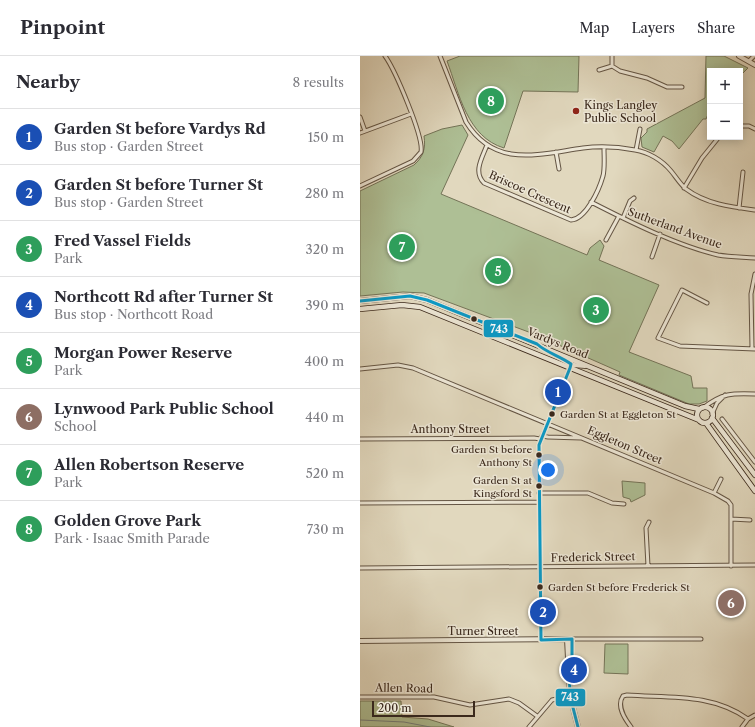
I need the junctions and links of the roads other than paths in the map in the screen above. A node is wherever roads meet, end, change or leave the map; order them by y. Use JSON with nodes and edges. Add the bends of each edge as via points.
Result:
{"nodes":[{"id":1,"x":384,"y":56,"type":"edge"},
{"id":2,"x":440,"y":56,"type":"edge"},
{"id":3,"x":612,"y":56,"type":"edge"},
{"id":4,"x":739,"y":56,"type":"edge"},
{"id":5,"x":754,"y":56,"type":"edge"},
{"id":6,"x":749,"y":61,"type":"junction"},
{"id":7,"x":755,"y":65,"type":"edge"},
{"id":8,"x":612,"y":66,"type":"junction"},
{"id":9,"x":599,"y":70,"type":"dead end"},
{"id":10,"x":682,"y":88,"type":"dead end"},
{"id":11,"x":410,"y":114,"type":"junction"},
{"id":12,"x":360,"y":118,"type":"edge"},
{"id":13,"x":743,"y":126,"type":"edge"},
{"id":14,"x":640,"y":129,"type":"dead end"},
{"id":15,"x":755,"y":130,"type":"edge"},
{"id":16,"x":365,"y":131,"type":"junction"},
{"id":17,"x":360,"y":133,"type":"edge"},
{"id":18,"x":717,"y":140,"type":"edge"},
{"id":19,"x":487,"y":145,"type":"junction"},
{"id":20,"x":604,"y":148,"type":"junction"},
{"id":21,"x":636,"y":150,"type":"junction"},
{"id":22,"x":556,"y":152,"type":"junction"},
{"id":23,"x":559,"y":168,"type":"dead end"},
{"id":24,"x":742,"y":172,"type":"dead end"},
{"id":25,"x":360,"y":186,"type":"edge"},
{"id":26,"x":684,"y":188,"type":"junction"},
{"id":27,"x":634,"y":198,"type":"dead end"},
{"id":28,"x":591,"y":202,"type":"junction"},
{"id":29,"x":739,"y":208,"type":"junction"},
{"id":30,"x":755,"y":210,"type":"edge"},
{"id":31,"x":621,"y":217,"type":"junction"},
{"id":32,"x":660,"y":234,"type":"junction"},
{"id":33,"x":606,"y":240,"type":"dead end"},
{"id":34,"x":652,"y":257,"type":"dead end"},
{"id":35,"x":755,"y":258,"type":"edge"},
{"id":36,"x":755,"y":274,"type":"edge"},
{"id":37,"x":360,"y":301,"type":"edge"},
{"id":38,"x":707,"y":303,"type":"dead end"},
{"id":39,"x":360,"y":309,"type":"edge"},
{"id":40,"x":537,"y":344,"type":"junction"},
{"id":41,"x":754,"y":348,"type":"edge"},
{"id":42,"x":570,"y":368,"type":"junction"},
{"id":43,"x":360,"y":369,"type":"edge"},
{"id":44,"x":600,"y":369,"type":"junction"},
{"id":45,"x":755,"y":394,"type":"edge"},
{"id":46,"x":725,"y":395,"type":"junction"},
{"id":47,"x":701,"y":408,"type":"junction"},
{"id":48,"x":712,"y":416,"type":"junction"},
{"id":49,"x":722,"y":419,"type":"dead end"},
{"id":50,"x":699,"y":420,"type":"junction"},
{"id":51,"x":706,"y":423,"type":"junction"},
{"id":52,"x":547,"y":424,"type":"junction"},
{"id":53,"x":541,"y":438,"type":"junction"},
{"id":54,"x":583,"y":438,"type":"junction"},
{"id":55,"x":360,"y":439,"type":"edge"},
{"id":56,"x":755,"y":462,"type":"edge"},
{"id":57,"x":755,"y":475,"type":"edge"},
{"id":58,"x":721,"y":479,"type":"dead end"},
{"id":59,"x":755,"y":491,"type":"edge"},
{"id":60,"x":539,"y":493,"type":"junction"},
{"id":61,"x":714,"y":493,"type":"junction"},
{"id":62,"x":539,"y":502,"type":"junction"},
{"id":63,"x":360,"y":504,"type":"edge"},
{"id":64,"x":624,"y":504,"type":"dead end"},
{"id":65,"x":731,"y":519,"type":"junction"},
{"id":66,"x":750,"y":520,"type":"dead end"},
{"id":67,"x":649,"y":522,"type":"dead end"},
{"id":68,"x":648,"y":566,"type":"junction"},
{"id":69,"x":731,"y":566,"type":"junction"},
{"id":70,"x":755,"y":566,"type":"edge"},
{"id":71,"x":540,"y":567,"type":"junction"},
{"id":72,"x":360,"y":568,"type":"edge"},
{"id":73,"x":569,"y":639,"type":"junction"},
{"id":74,"x":701,"y":639,"type":"dead end"},
{"id":75,"x":541,"y":640,"type":"junction"},
{"id":76,"x":360,"y":641,"type":"edge"},
{"id":77,"x":570,"y":696,"type":"junction"},
{"id":78,"x":360,"y":697,"type":"edge"},
{"id":79,"x":755,"y":715,"type":"edge"},
{"id":80,"x":538,"y":716,"type":"junction"},
{"id":81,"x":748,"y":719,"type":"junction"},
{"id":82,"x":529,"y":727,"type":"edge"},
{"id":83,"x":578,"y":727,"type":"edge"},
{"id":84,"x":631,"y":727,"type":"edge"},
{"id":85,"x":742,"y":727,"type":"edge"}],
"edges":[{"from":1,"to":11,"type":"street","via":[[396,74]]},
{"from":2,"to":19,"type":"street","via":[[466,122]]},
{"from":3,"to":8,"type":"street"},
{"from":4,"to":6,"type":"street"},
{"from":5,"to":6,"type":"street"},
{"from":6,"to":7,"type":"street"},
{"from":8,"to":9,"type":"street"},
{"from":8,"to":10,"type":"street","via":[[667,87]]},
{"from":11,"to":16,"type":"street"},
{"from":11,"to":25,"type":"street","via":[[421,139],[422,147],[418,156],[413,161]]},
{"from":12,"to":16,"type":"street"},
{"from":13,"to":15,"type":"street"},
{"from":14,"to":21,"type":"street"},
{"from":16,"to":17,"type":"street"},
{"from":18,"to":26,"type":"street"},
{"from":19,"to":22,"type":"street","via":[[508,154],[522,156]]},
{"from":19,"to":28,"type":"street","name":"Briscoe Crescent","via":[[478,171],[480,179],[487,185],[568,220],[579,218]]},
{"from":20,"to":21,"type":"street"},
{"from":20,"to":22,"type":"street"},
{"from":20,"to":28,"type":"street","name":"Briscoe Crescent","via":[[603,176]]},
{"from":21,"to":26,"type":"street","via":[[663,163]]},
{"from":22,"to":23,"type":"street"},
{"from":24,"to":29,"type":"street"},
{"from":26,"to":29,"type":"street","via":[[706,201]]},
{"from":27,"to":31,"type":"street"},
{"from":28,"to":31,"type":"street","name":"Sutherland Avenue"},
{"from":29,"to":30,"type":"street"},
{"from":31,"to":32,"type":"street","name":"Sutherland Avenue"},
{"from":31,"to":33,"type":"street"},
{"from":32,"to":34,"type":"street"},
{"from":32,"to":35,"type":"street","name":"Sutherland Avenue","via":[[720,255]]},
{"from":36,"to":41,"type":"street","via":[[751,294]]},
{"from":37,"to":40,"type":"main road","name":"Vardys Road","via":[[405,296],[421,298]]},
{"from":38,"to":41,"type":"street","via":[[682,290],[658,338],[680,346]]},
{"from":39,"to":42,"type":"main road","name":"Vardys Road","via":[[402,305],[420,307]]},
{"from":40,"to":42,"type":"street","via":[[567,361],[571,364]]},
{"from":40,"to":44,"type":"main road","name":"Vardys Road"},
{"from":42,"to":44,"type":"street","via":[[576,365]]},
{"from":42,"to":50,"type":"main road","name":"Vardys Road"},
{"from":42,"to":52,"type":"street"},
{"from":43,"to":52,"type":"street","name":"Eggleton Street","via":[[398,365],[413,368]]},
{"from":44,"to":47,"type":"main road","name":"Vardys Road","via":[[685,406]]},
{"from":45,"to":46,"type":"street"},
{"from":46,"to":47,"type":"street"},
{"from":46,"to":48,"type":"street","via":[[717,403]]},
{"from":47,"to":48,"type":"main road","via":[[708,408]]},
{"from":47,"to":50,"type":"main road","via":[[697,416]]},
{"from":48,"to":51,"type":"main road"},
{"from":48,"to":57,"type":"main road"},
{"from":49,"to":56,"type":"street"},
{"from":50,"to":51,"type":"main road"},
{"from":51,"to":59,"type":"main road"},
{"from":52,"to":53,"type":"street"},
{"from":52,"to":54,"type":"street","name":"Eggleton Street"},
{"from":53,"to":54,"type":"street","name":"Anthony Street"},
{"from":53,"to":55,"type":"street","name":"Anthony Street"},
{"from":53,"to":60,"type":"street"},
{"from":54,"to":61,"type":"street","name":"Eggleton Street"},
{"from":58,"to":61,"type":"street"},
{"from":60,"to":62,"type":"street"},
{"from":60,"to":64,"type":"street","via":[[588,493]]},
{"from":61,"to":65,"type":"street","name":"Eggleton Street","via":[[730,503]]},
{"from":62,"to":63,"type":"street"},
{"from":62,"to":71,"type":"street"},
{"from":65,"to":66,"type":"street"},
{"from":65,"to":69,"type":"street","name":"Eggleton Street"},
{"from":67,"to":68,"type":"street","via":[[646,528]]},
{"from":68,"to":69,"type":"street","name":"Frederick Street"},
{"from":68,"to":71,"type":"street","name":"Frederick Street"},
{"from":69,"to":70,"type":"street","name":"Frederick Street"},
{"from":71,"to":72,"type":"street","name":"Frederick Street"},
{"from":71,"to":75,"type":"street"},
{"from":73,"to":74,"type":"street","name":"Turner Street"},
{"from":73,"to":75,"type":"street","name":"Turner Street"},
{"from":73,"to":77,"type":"street","via":[[567,657]]},
{"from":75,"to":76,"type":"street","name":"Turner Street"},
{"from":77,"to":80,"type":"street","via":[[552,700]]},
{"from":77,"to":83,"type":"street"},
{"from":78,"to":80,"type":"street","name":"Allen Road","via":[[434,697],[470,705],[509,699],[519,702]]},
{"from":79,"to":81,"type":"street"},
{"from":80,"to":82,"type":"street"},
{"from":81,"to":84,"type":"street","via":[[733,710],[687,697],[623,696],[623,714]]},
{"from":81,"to":85,"type":"street"}]}
